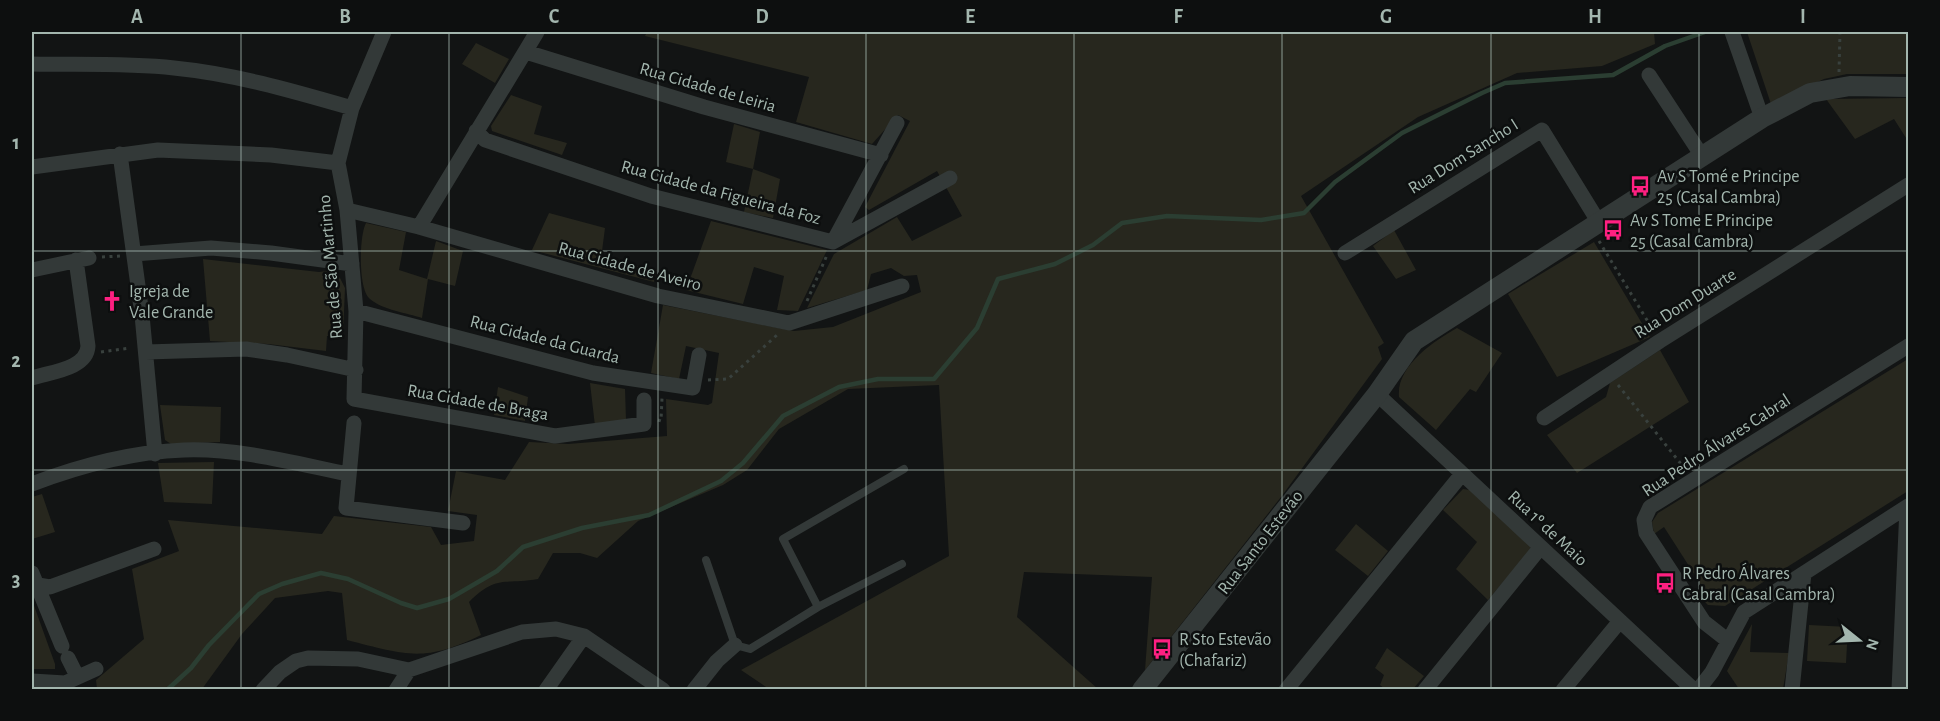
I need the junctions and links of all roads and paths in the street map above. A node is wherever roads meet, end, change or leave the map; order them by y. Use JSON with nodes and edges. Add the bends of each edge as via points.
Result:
{"nodes":[{"id":1,"x":384,"y":32,"type":"edge"},
{"id":2,"x":537,"y":32,"type":"edge"},
{"id":3,"x":1732,"y":32,"type":"edge"},
{"id":4,"x":1840,"y":32,"type":"edge"},
{"id":5,"x":526,"y":52,"type":"junction"},
{"id":6,"x":32,"y":64,"type":"edge"},
{"id":7,"x":1649,"y":75,"type":"dead end"},
{"id":8,"x":1908,"y":87,"type":"edge"},
{"id":9,"x":1839,"y":88,"type":"junction"},
{"id":10,"x":352,"y":108,"type":"junction"},
{"id":11,"x":1762,"y":118,"type":"junction"},
{"id":12,"x":897,"y":123,"type":"dead end"},
{"id":13,"x":476,"y":131,"type":"junction"},
{"id":14,"x":120,"y":154,"type":"junction"},
{"id":15,"x":881,"y":155,"type":"junction"},
{"id":16,"x":1702,"y":156,"type":"junction"},
{"id":17,"x":338,"y":163,"type":"junction"},
{"id":18,"x":32,"y":167,"type":"edge"},
{"id":19,"x":950,"y":178,"type":"dead end"},
{"id":20,"x":1908,"y":185,"type":"edge"},
{"id":21,"x":347,"y":210,"type":"junction"},
{"id":22,"x":1594,"y":224,"type":"junction"},
{"id":23,"x":419,"y":227,"type":"junction"},
{"id":24,"x":833,"y":242,"type":"junction"},
{"id":25,"x":1345,"y":253,"type":"dead end"},
{"id":26,"x":134,"y":254,"type":"junction"},
{"id":27,"x":352,"y":264,"type":"junction"},
{"id":28,"x":32,"y":270,"type":"edge"},
{"id":29,"x":902,"y":286,"type":"dead end"},
{"id":30,"x":356,"y":311,"type":"junction"},
{"id":31,"x":1660,"y":341,"type":"junction"},
{"id":32,"x":1908,"y":346,"type":"edge"},
{"id":33,"x":141,"y":350,"type":"junction"},
{"id":34,"x":87,"y":354,"type":"junction"},
{"id":35,"x":699,"y":356,"type":"dead end"},
{"id":36,"x":356,"y":370,"type":"junction"},
{"id":37,"x":1610,"y":374,"type":"junction"},
{"id":38,"x":32,"y":378,"type":"edge"},
{"id":39,"x":1377,"y":394,"type":"junction"},
{"id":40,"x":354,"y":399,"type":"joint"},
{"id":41,"x":644,"y":400,"type":"dead end"},
{"id":42,"x":1544,"y":418,"type":"dead end"},
{"id":43,"x":354,"y":423,"type":"dead end"},
{"id":44,"x":155,"y":454,"type":"junction"},
{"id":45,"x":904,"y":469,"type":"dead end"},
{"id":46,"x":348,"y":474,"type":"junction"},
{"id":47,"x":1462,"y":474,"type":"junction"},
{"id":48,"x":1693,"y":480,"type":"junction"},
{"id":49,"x":32,"y":484,"type":"edge"},
{"id":50,"x":1908,"y":506,"type":"edge"},
{"id":51,"x":463,"y":523,"type":"dead end"},
{"id":52,"x":1540,"y":548,"type":"junction"},
{"id":53,"x":154,"y":549,"type":"dead end"},
{"id":54,"x":706,"y":560,"type":"dead end"},
{"id":55,"x":902,"y":564,"type":"dead end"},
{"id":56,"x":1804,"y":573,"type":"junction"},
{"id":57,"x":33,"y":581,"type":"edge"},
{"id":58,"x":818,"y":607,"type":"junction"},
{"id":59,"x":1620,"y":621,"type":"junction"},
{"id":60,"x":584,"y":636,"type":"junction"},
{"id":61,"x":1727,"y":640,"type":"junction"},
{"id":62,"x":735,"y":645,"type":"junction"},
{"id":63,"x":96,"y":669,"type":"dead end"},
{"id":64,"x":409,"y":670,"type":"junction"},
{"id":65,"x":76,"y":676,"type":"junction"},
{"id":66,"x":32,"y":681,"type":"edge"},
{"id":67,"x":1149,"y":686,"type":"edge"},
{"id":68,"x":263,"y":690,"type":"edge"},
{"id":69,"x":396,"y":690,"type":"edge"},
{"id":70,"x":546,"y":690,"type":"edge"},
{"id":71,"x":663,"y":690,"type":"edge"},
{"id":72,"x":694,"y":690,"type":"edge"},
{"id":73,"x":1286,"y":690,"type":"edge"},
{"id":74,"x":1425,"y":690,"type":"edge"},
{"id":75,"x":1563,"y":690,"type":"edge"},
{"id":76,"x":1696,"y":690,"type":"edge"},
{"id":77,"x":1792,"y":690,"type":"edge"},
{"id":78,"x":1899,"y":690,"type":"edge"}],
"edges":[{"from":1,"to":10,"type":"street","name":"Rua de São Martinho"},
{"from":2,"to":5,"type":"street"},
{"from":3,"to":11,"type":"street"},
{"from":4,"to":9,"type":"path"},
{"from":5,"to":13,"type":"street"},
{"from":5,"to":15,"type":"street","name":"Rua Cidade de Leiria","via":[[704,107]]},
{"from":6,"to":10,"type":"street","via":[[200,71],[258,81]]},
{"from":7,"to":16,"type":"street"},
{"from":8,"to":9,"type":"street","name":"Rua Santo Estevão"},
{"from":9,"to":11,"type":"street","name":"Rua Santo Estevão","via":[[1810,93]]},
{"from":10,"to":17,"type":"street","name":"Rua de São Martinho"},
{"from":11,"to":16,"type":"street","name":"Rua Santo Estevão"},
{"from":12,"to":15,"type":"street"},
{"from":13,"to":23,"type":"street"},
{"from":13,"to":24,"type":"street","name":"Rua Cidade da Figueira da Foz","via":[[485,140],[651,196]]},
{"from":14,"to":17,"type":"street","via":[[173,150]]},
{"from":14,"to":18,"type":"street"},
{"from":14,"to":26,"type":"street"},
{"from":15,"to":24,"type":"street"},
{"from":16,"to":22,"type":"street","name":"Rua Santo Estevão"},
{"from":17,"to":21,"type":"street","name":"Rua de São Martinho"},
{"from":19,"to":24,"type":"street","name":"Rua Cidade da Figueira da Foz"},
{"from":20,"to":31,"type":"street","name":"Rua Dom Duarte"},
{"from":21,"to":23,"type":"street","name":"Rua Cidade de Aveiro"},
{"from":21,"to":27,"type":"street","name":"Rua de São Martinho"},
{"from":22,"to":25,"type":"street","name":"Rua Dom Sancho I","via":[[1542,130]]},
{"from":22,"to":31,"type":"path"},
{"from":22,"to":39,"type":"street","name":"Rua Santo Estevão","via":[[1414,341]]},
{"from":23,"to":29,"type":"street","name":"Rua Cidade de Aveiro","via":[[658,296],[789,323]]},
{"from":26,"to":27,"type":"street","via":[[211,249]]},
{"from":26,"to":33,"type":"street"},
{"from":27,"to":30,"type":"street","name":"Rua de São Martinho"},
{"from":28,"to":34,"type":"street","via":[[82,259]]},
{"from":30,"to":35,"type":"street","name":"Rua Cidade da Guarda","via":[[593,374],[693,388]]},
{"from":30,"to":36,"type":"street","name":"Rua de São Martinho"},
{"from":31,"to":37,"type":"street","name":"Rua Dom Duarte"},
{"from":32,"to":48,"type":"street","name":"Rua Pedro Álvares Cabral"},
{"from":33,"to":34,"type":"path"},
{"from":33,"to":36,"type":"street","via":[[246,349]]},
{"from":33,"to":44,"type":"street"},
{"from":34,"to":38,"type":"street","via":[[81,362]]},
{"from":36,"to":40,"type":"street","name":"Rua de São Martinho"},
{"from":37,"to":42,"type":"street","name":"Rua Dom Duarte"},
{"from":37,"to":48,"type":"path"},
{"from":39,"to":47,"type":"street","name":"Rua 1º de Maio"},
{"from":39,"to":67,"type":"street","name":"Rua Santo Estevão"},
{"from":40,"to":41,"type":"street","name":"Rua Cidade de Braga","via":[[555,436],[644,424]]},
{"from":43,"to":46,"type":"street"},
{"from":44,"to":46,"type":"street","via":[[184,450],[234,453]]},
{"from":44,"to":49,"type":"street","via":[[117,459]]},
{"from":45,"to":58,"type":"lane","via":[[783,539]]},
{"from":46,"to":51,"type":"street","via":[[346,507]]},
{"from":47,"to":52,"type":"street","name":"Rua 1º de Maio"},
{"from":47,"to":73,"type":"street"},
{"from":48,"to":61,"type":"street","name":"Rua Pedro Álvares Cabral","via":[[1650,507],[1644,520],[1647,533],[1704,622]]},
{"from":50,"to":56,"type":"street"},
{"from":50,"to":78,"type":"street"},
{"from":52,"to":59,"type":"street","name":"Rua 1º de Maio"},
{"from":52,"to":74,"type":"street"},
{"from":53,"to":57,"type":"street","via":[[50,587]]},
{"from":54,"to":62,"type":"lane"},
{"from":55,"to":58,"type":"lane"},
{"from":56,"to":61,"type":"street","via":[[1744,612]]},
{"from":56,"to":77,"type":"street"},
{"from":57,"to":65,"type":"street"},
{"from":58,"to":62,"type":"lane","via":[[750,649]]},
{"from":59,"to":75,"type":"street"},
{"from":59,"to":76,"type":"street","name":"Rua 1º de Maio"},
{"from":60,"to":64,"type":"street","via":[[556,629],[522,632]]},
{"from":60,"to":70,"type":"street"},
{"from":60,"to":71,"type":"street"},
{"from":61,"to":76,"type":"street","via":[[1712,672]]},
{"from":62,"to":72,"type":"street"},
{"from":63,"to":65,"type":"street"},
{"from":64,"to":68,"type":"street","via":[[358,658],[308,658],[280,672]]},
{"from":64,"to":69,"type":"street"},
{"from":65,"to":66,"type":"street","via":[[65,682]]}]}
